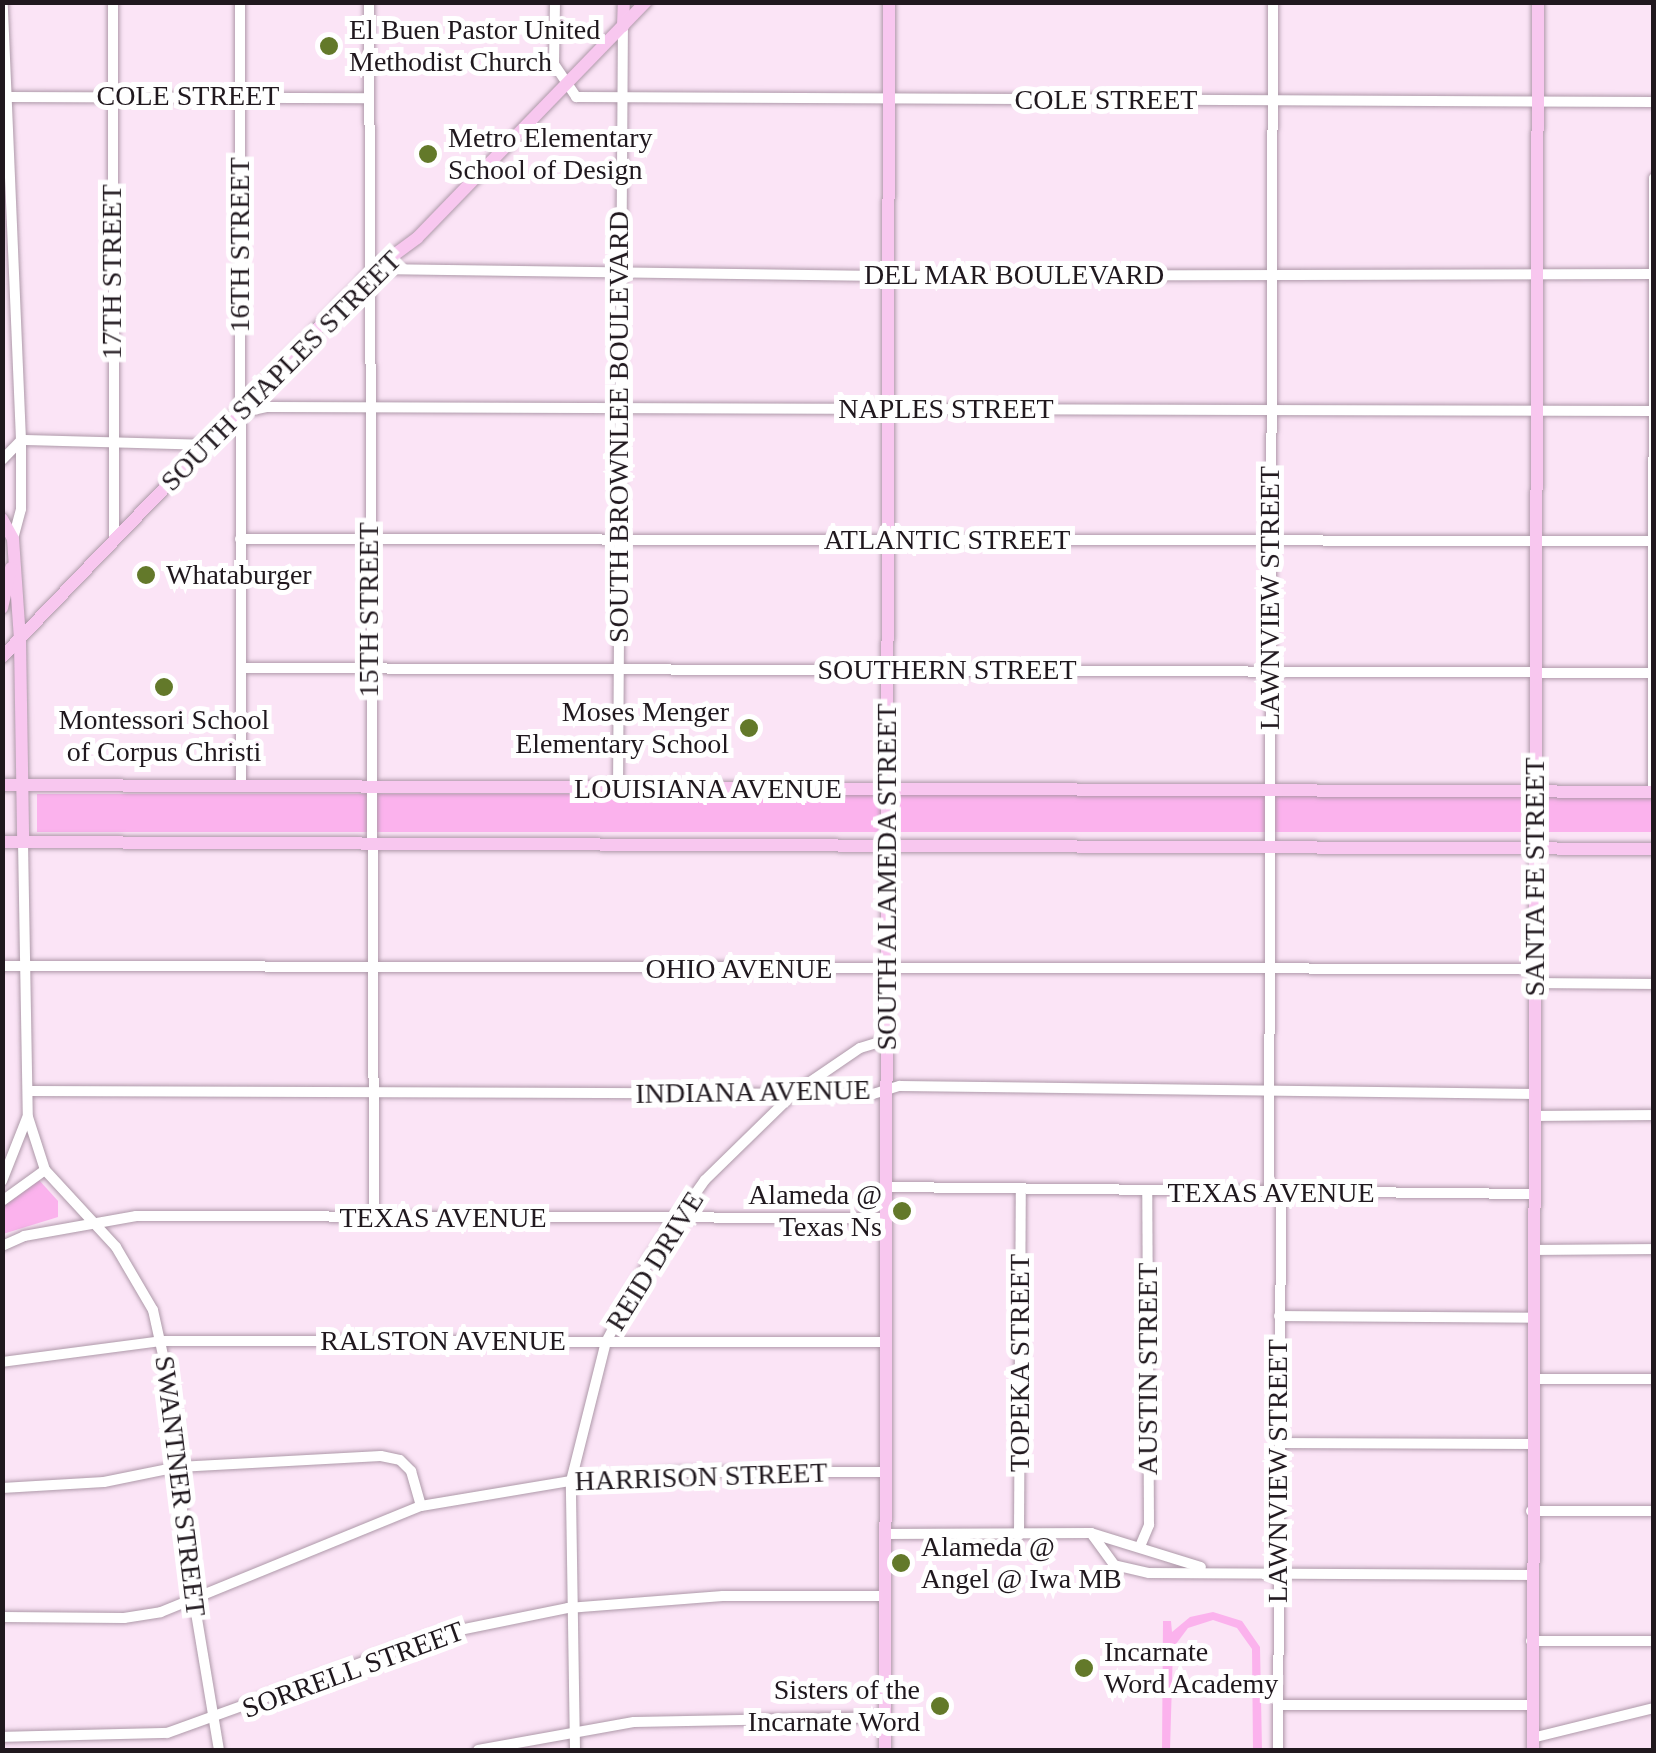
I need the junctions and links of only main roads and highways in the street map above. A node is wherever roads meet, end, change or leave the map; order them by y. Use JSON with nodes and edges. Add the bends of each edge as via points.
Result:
{"nodes":[{"id":1,"x":624,"y":2,"type":"edge"},
{"id":2,"x":646,"y":2,"type":"edge"},
{"id":3,"x":889,"y":2,"type":"edge"},
{"id":4,"x":1538,"y":2,"type":"edge"},
{"id":5,"x":624,"y":26,"type":"junction"},
{"id":6,"x":2,"y":519,"type":"edge"},
{"id":7,"x":14,"y":556,"type":"junction"},
{"id":8,"x":2,"y":608,"type":"edge"},
{"id":9,"x":20,"y":640,"type":"junction"},
{"id":10,"x":2,"y":657,"type":"edge"},
{"id":11,"x":2,"y":785,"type":"edge"},
{"id":12,"x":24,"y":785,"type":"junction"},
{"id":13,"x":889,"y":788,"type":"junction"},
{"id":14,"x":1653,"y":792,"type":"edge"},
{"id":15,"x":1535,"y":794,"type":"junction"},
{"id":16,"x":2,"y":842,"type":"edge"},
{"id":17,"x":23,"y":842,"type":"junction"},
{"id":18,"x":1537,"y":848,"type":"junction"},
{"id":19,"x":890,"y":849,"type":"junction"},
{"id":20,"x":1654,"y":849,"type":"edge"},
{"id":21,"x":1532,"y":1744,"type":"edge"},
{"id":22,"x":885,"y":1750,"type":"edge"}],
"edges":[{"from":1,"to":5,"type":"main road","name":"SOUTH BROWNLEE BOULEVARD"},
{"from":2,"to":5,"type":"main road","name":"SOUTH STAPLES STREET"},
{"from":3,"to":13,"type":"main road","name":"SOUTH ALAMEDA STREET"},
{"from":4,"to":15,"type":"main road","name":"SANTA FE STREET"},
{"from":5,"to":9,"type":"main road","name":"SOUTH STAPLES STREET","via":[[416,238],[375,269]]},
{"from":6,"to":7,"type":"main road"},
{"from":7,"to":8,"type":"main road"},
{"from":7,"to":9,"type":"main road"},
{"from":9,"to":10,"type":"main road","name":"SOUTH STAPLES STREET"},
{"from":9,"to":12,"type":"main road"},
{"from":11,"to":12,"type":"main road","name":"LOUISIANA AVENUE"},
{"from":12,"to":13,"type":"main road","name":"LOUISIANA AVENUE"},
{"from":12,"to":17,"type":"main road"},
{"from":13,"to":15,"type":"main road","name":"LOUISIANA AVENUE"},
{"from":13,"to":19,"type":"main road","name":"SOUTH ALAMEDA STREET"},
{"from":14,"to":15,"type":"main road","name":"LOUISIANA AVENUE"},
{"from":15,"to":18,"type":"main road","name":"SANTA FE STREET"},
{"from":16,"to":17,"type":"main road","name":"LOUISIANA AVENUE"},
{"from":17,"to":19,"type":"main road","name":"LOUISIANA AVENUE"},
{"from":18,"to":19,"type":"main road","name":"LOUISIANA AVENUE"},
{"from":18,"to":20,"type":"main road","name":"LOUISIANA AVENUE"},
{"from":18,"to":21,"type":"main road","name":"SANTA FE STREET"},
{"from":19,"to":22,"type":"main road","name":"SOUTH ALAMEDA STREET"}]}
